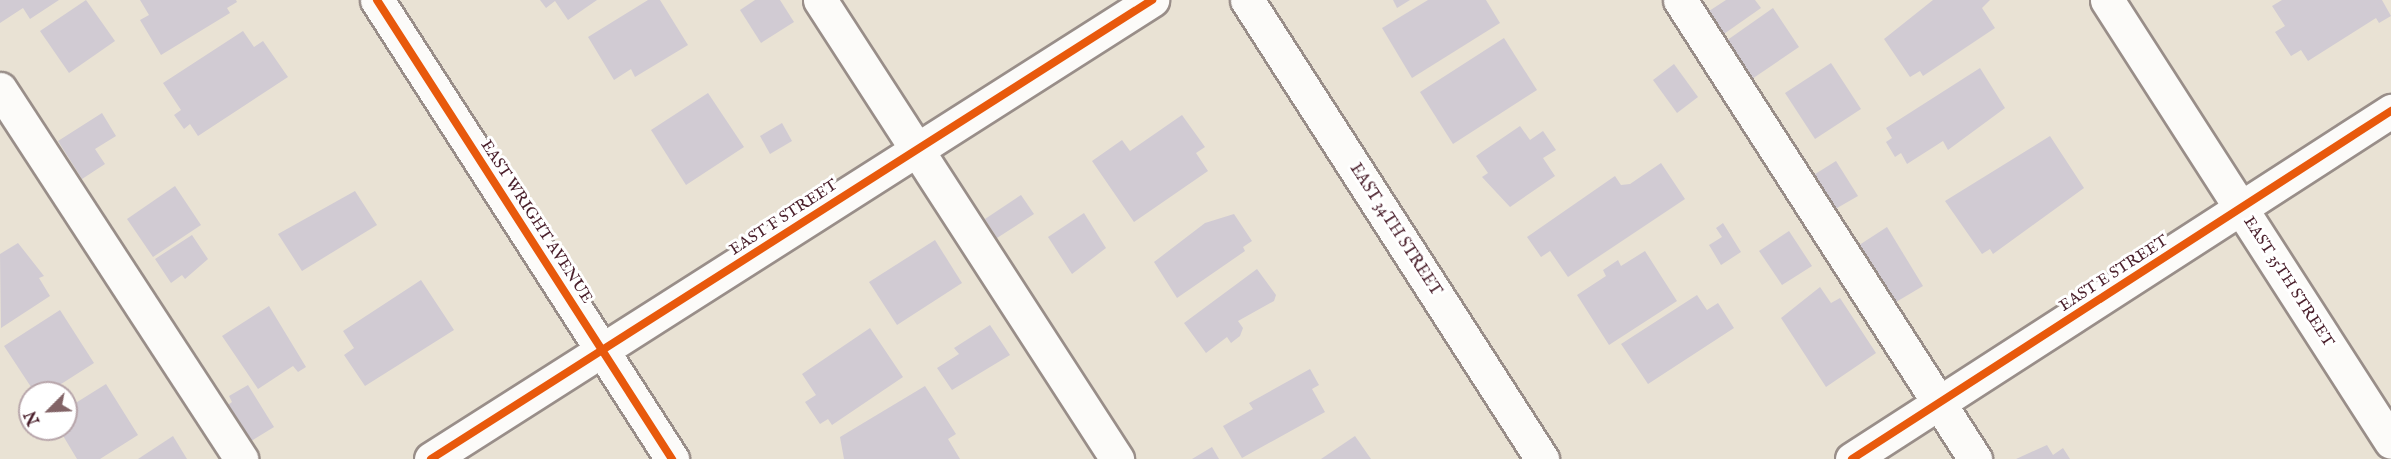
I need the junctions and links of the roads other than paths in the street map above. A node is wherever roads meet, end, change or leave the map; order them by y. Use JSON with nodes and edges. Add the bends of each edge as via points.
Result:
{"nodes":[{"id":1,"x":377,"y":0,"type":"edge"},
{"id":2,"x":820,"y":0,"type":"edge"},
{"id":3,"x":1152,"y":0,"type":"edge"},
{"id":4,"x":1247,"y":0,"type":"edge"},
{"id":5,"x":1680,"y":0,"type":"edge"},
{"id":6,"x":2107,"y":0,"type":"edge"},
{"id":7,"x":0,"y":89,"type":"edge"},
{"id":8,"x":2391,"y":111,"type":"edge"},
{"id":9,"x":917,"y":149,"type":"junction"},
{"id":10,"x":2240,"y":208,"type":"junction"},
{"id":11,"x":603,"y":351,"type":"junction"},
{"id":12,"x":1939,"y":403,"type":"junction"},
{"id":13,"x":2391,"y":442,"type":"edge"},
{"id":14,"x":241,"y":459,"type":"edge"},
{"id":15,"x":431,"y":459,"type":"edge"},
{"id":16,"x":672,"y":459,"type":"edge"},
{"id":17,"x":1117,"y":459,"type":"edge"},
{"id":18,"x":1542,"y":459,"type":"edge"},
{"id":19,"x":1852,"y":459,"type":"edge"},
{"id":20,"x":1975,"y":459,"type":"edge"}],
"edges":[{"from":1,"to":11,"type":"street","name":"EAST WRIGHT AVENUE"},
{"from":2,"to":9,"type":"street"},
{"from":3,"to":9,"type":"street","name":"EAST F STREET"},
{"from":4,"to":18,"type":"street","name":"EAST 34TH STREET"},
{"from":5,"to":12,"type":"street"},
{"from":6,"to":10,"type":"street","name":"EAST 35TH STREET"},
{"from":7,"to":14,"type":"street"},
{"from":8,"to":10,"type":"street","name":"EAST E STREET"},
{"from":9,"to":11,"type":"street","name":"EAST F STREET"},
{"from":9,"to":17,"type":"street"},
{"from":10,"to":12,"type":"street","name":"EAST E STREET"},
{"from":10,"to":13,"type":"street","name":"EAST 35TH STREET"},
{"from":11,"to":15,"type":"street","name":"EAST F STREET"},
{"from":11,"to":16,"type":"street","name":"EAST WRIGHT AVENUE"},
{"from":12,"to":19,"type":"street","name":"EAST E STREET"},
{"from":12,"to":20,"type":"street"}]}
